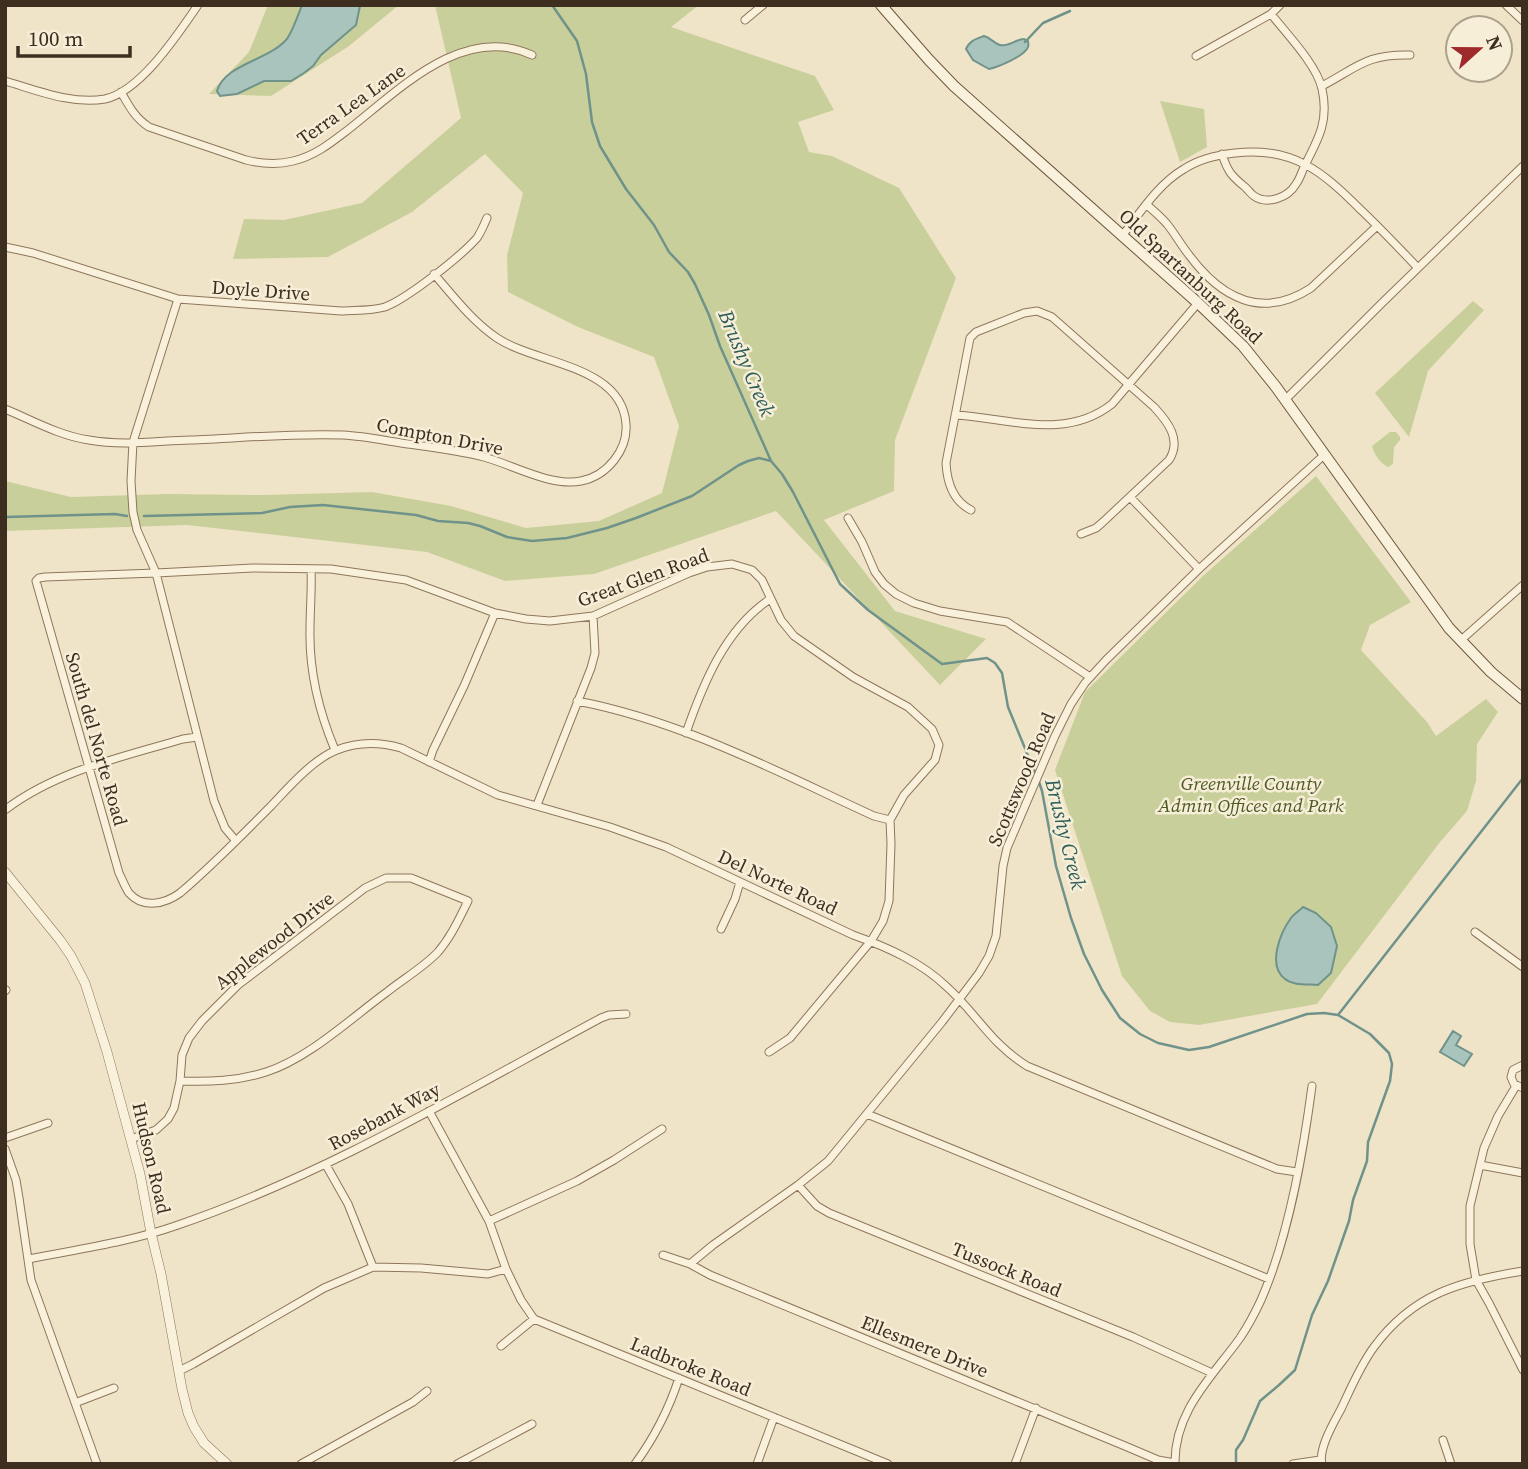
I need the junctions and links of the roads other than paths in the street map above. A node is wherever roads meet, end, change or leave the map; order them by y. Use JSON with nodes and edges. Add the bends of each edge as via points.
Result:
{"nodes":[{"id":1,"x":198,"y":5,"type":"edge"},
{"id":2,"x":763,"y":5,"type":"edge"},
{"id":3,"x":881,"y":5,"type":"edge"},
{"id":4,"x":1280,"y":5,"type":"edge"},
{"id":5,"x":1506,"y":5,"type":"edge"},
{"id":6,"x":1271,"y":14,"type":"junction"},
{"id":7,"x":745,"y":20,"type":"dead end"},
{"id":8,"x":1523,"y":20,"type":"edge"},
{"id":9,"x":532,"y":55,"type":"dead end"},
{"id":10,"x":1410,"y":55,"type":"dead end"},
{"id":11,"x":1196,"y":56,"type":"dead end"},
{"id":12,"x":5,"y":81,"type":"edge"},
{"id":13,"x":1322,"y":86,"type":"junction"},
{"id":14,"x":121,"y":92,"type":"junction"},
{"id":15,"x":1222,"y":154,"type":"junction"},
{"id":16,"x":1306,"y":164,"type":"junction"},
{"id":17,"x":1523,"y":166,"type":"edge"},
{"id":18,"x":1147,"y":205,"type":"junction"},
{"id":19,"x":487,"y":218,"type":"dead end"},
{"id":20,"x":1377,"y":226,"type":"junction"},
{"id":21,"x":1122,"y":236,"type":"junction"},
{"id":22,"x":5,"y":247,"type":"edge"},
{"id":23,"x":1418,"y":268,"type":"junction"},
{"id":24,"x":434,"y":274,"type":"junction"},
{"id":25,"x":178,"y":299,"type":"junction"},
{"id":26,"x":1198,"y":303,"type":"junction"},
{"id":27,"x":1129,"y":385,"type":"junction"},
{"id":28,"x":1285,"y":401,"type":"junction"},
{"id":29,"x":5,"y":409,"type":"edge"},
{"id":30,"x":955,"y":415,"type":"junction"},
{"id":31,"x":134,"y":442,"type":"junction"},
{"id":32,"x":1324,"y":455,"type":"junction"},
{"id":33,"x":1130,"y":497,"type":"junction"},
{"id":34,"x":971,"y":510,"type":"dead end"},
{"id":35,"x":848,"y":518,"type":"dead end"},
{"id":36,"x":1081,"y":534,"type":"dead end"},
{"id":37,"x":312,"y":569,"type":"junction"},
{"id":38,"x":1199,"y":569,"type":"junction"},
{"id":39,"x":156,"y":573,"type":"junction"},
{"id":40,"x":1523,"y":585,"type":"edge"},
{"id":41,"x":770,"y":599,"type":"junction"},
{"id":42,"x":495,"y":612,"type":"junction"},
{"id":43,"x":593,"y":616,"type":"junction"},
{"id":44,"x":1460,"y":641,"type":"junction"},
{"id":45,"x":1090,"y":677,"type":"junction"},
{"id":46,"x":1523,"y":699,"type":"edge"},
{"id":47,"x":577,"y":701,"type":"junction"},
{"id":48,"x":686,"y":733,"type":"junction"},
{"id":49,"x":197,"y":737,"type":"junction"},
{"id":50,"x":335,"y":750,"type":"junction"},
{"id":51,"x":429,"y":762,"type":"junction"},
{"id":52,"x":88,"y":768,"type":"junction"},
{"id":53,"x":537,"y":806,"type":"junction"},
{"id":54,"x":5,"y":810,"type":"edge"},
{"id":55,"x":890,"y":820,"type":"junction"},
{"id":56,"x":236,"y":841,"type":"junction"},
{"id":57,"x":5,"y":872,"type":"edge"},
{"id":58,"x":740,"y":882,"type":"junction"},
{"id":59,"x":721,"y":929,"type":"dead end"},
{"id":60,"x":1475,"y":932,"type":"dead end"},
{"id":61,"x":870,"y":941,"type":"junction"},
{"id":62,"x":1523,"y":967,"type":"edge"},
{"id":63,"x":959,"y":1000,"type":"junction"},
{"id":64,"x":626,"y":1014,"type":"dead end"},
{"id":65,"x":769,"y":1052,"type":"dead end"},
{"id":66,"x":1523,"y":1065,"type":"edge"},
{"id":67,"x":180,"y":1081,"type":"junction"},
{"id":68,"x":1312,"y":1086,"type":"dead end"},
{"id":69,"x":1520,"y":1087,"type":"edge"},
{"id":70,"x":429,"y":1111,"type":"junction"},
{"id":71,"x":867,"y":1114,"type":"junction"},
{"id":72,"x":48,"y":1123,"type":"dead end"},
{"id":73,"x":662,"y":1129,"type":"dead end"},
{"id":74,"x":5,"y":1138,"type":"edge"},
{"id":75,"x":131,"y":1139,"type":"junction"},
{"id":76,"x":5,"y":1149,"type":"edge"},
{"id":77,"x":326,"y":1165,"type":"junction"},
{"id":78,"x":1480,"y":1165,"type":"junction"},
{"id":79,"x":1297,"y":1172,"type":"junction"},
{"id":80,"x":1523,"y":1173,"type":"edge"},
{"id":81,"x":798,"y":1185,"type":"junction"},
{"id":82,"x":489,"y":1221,"type":"junction"},
{"id":83,"x":151,"y":1233,"type":"junction"},
{"id":84,"x":663,"y":1255,"type":"dead end"},
{"id":85,"x":29,"y":1259,"type":"junction"},
{"id":86,"x":690,"y":1264,"type":"junction"},
{"id":87,"x":373,"y":1267,"type":"junction"},
{"id":88,"x":506,"y":1269,"type":"junction"},
{"id":89,"x":1523,"y":1271,"type":"edge"},
{"id":90,"x":1269,"y":1279,"type":"junction"},
{"id":91,"x":1476,"y":1280,"type":"junction"},
{"id":92,"x":534,"y":1319,"type":"junction"},
{"id":93,"x":501,"y":1346,"type":"dead end"},
{"id":94,"x":1523,"y":1370,"type":"edge"},
{"id":95,"x":179,"y":1371,"type":"junction"},
{"id":96,"x":1212,"y":1373,"type":"junction"},
{"id":97,"x":679,"y":1378,"type":"junction"},
{"id":98,"x":114,"y":1388,"type":"dead end"},
{"id":99,"x":427,"y":1391,"type":"dead end"},
{"id":100,"x":75,"y":1403,"type":"junction"},
{"id":101,"x":1036,"y":1408,"type":"junction"},
{"id":102,"x":774,"y":1417,"type":"junction"},
{"id":103,"x":532,"y":1424,"type":"dead end"},
{"id":104,"x":1443,"y":1440,"type":"dead end"},
{"id":105,"x":875,"y":1461,"type":"edge"},
{"id":106,"x":1321,"y":1462,"type":"edge"},
{"id":107,"x":1175,"y":1463,"type":"edge"},
{"id":108,"x":97,"y":1464,"type":"edge"},
{"id":109,"x":228,"y":1464,"type":"edge"},
{"id":110,"x":301,"y":1464,"type":"edge"},
{"id":111,"x":457,"y":1464,"type":"edge"},
{"id":112,"x":635,"y":1464,"type":"edge"},
{"id":113,"x":757,"y":1464,"type":"edge"},
{"id":114,"x":888,"y":1464,"type":"edge"},
{"id":115,"x":1015,"y":1464,"type":"edge"},
{"id":116,"x":1293,"y":1464,"type":"edge"},
{"id":117,"x":1451,"y":1464,"type":"edge"}],
"edges":[{"from":1,"to":14,"type":"street","via":[[154,64]]},
{"from":2,"to":7,"type":"street"},
{"from":3,"to":21,"type":"main road","name":"Old Spartanburg Road","via":[[954,86]]},
{"from":4,"to":6,"type":"street"},
{"from":5,"to":8,"type":"street"},
{"from":6,"to":11,"type":"street"},
{"from":6,"to":13,"type":"street"},
{"from":9,"to":14,"type":"street","name":"Terra Lea Lane","via":[[493,46],[454,54],[317,152],[284,163],[246,160],[149,127],[132,112]]},
{"from":10,"to":13,"type":"street","via":[[1367,60]]},
{"from":12,"to":14,"type":"street","via":[[82,100]]},
{"from":13,"to":16,"type":"street","via":[[1322,127]]},
{"from":15,"to":16,"type":"street","via":[[1270,153]]},
{"from":15,"to":16,"type":"street","via":[[1233,177],[1262,200],[1289,192]]},
{"from":15,"to":18,"type":"street","via":[[1183,169]]},
{"from":16,"to":20,"type":"street","via":[[1338,186]]},
{"from":17,"to":23,"type":"street"},
{"from":18,"to":20,"type":"street","via":[[1208,276],[1236,296],[1260,304],[1287,301],[1311,288]]},
{"from":18,"to":21,"type":"street"},
{"from":19,"to":24,"type":"street","name":"Doyle Drive","via":[[477,237]]},
{"from":20,"to":23,"type":"street"},
{"from":21,"to":26,"type":"main road","name":"Old Spartanburg Road"},
{"from":22,"to":25,"type":"street","name":"Doyle Drive"},
{"from":23,"to":28,"type":"street"},
{"from":24,"to":25,"type":"street","name":"Doyle Drive","via":[[398,300],[368,310]]},
{"from":24,"to":31,"type":"street","name":"Compton Drive","via":[[472,319],[498,339],[586,373],[612,391],[624,412],[626,437],[607,468],[591,479],[561,481],[485,457],[346,435]]},
{"from":25,"to":31,"type":"street"},
{"from":26,"to":27,"type":"street"},
{"from":26,"to":28,"type":"main road","name":"Old Spartanburg Road","via":[[1243,346]]},
{"from":27,"to":30,"type":"street","via":[[1105,410],[1069,424]]},
{"from":27,"to":30,"type":"street","via":[[1052,317],[1030,312],[971,336]]},
{"from":27,"to":33,"type":"street","via":[[1162,416],[1175,444],[1169,460]]},
{"from":28,"to":32,"type":"main road","name":"Old Spartanburg Road"},
{"from":29,"to":31,"type":"street","name":"Compton Drive","via":[[87,440]]},
{"from":30,"to":34,"type":"street","via":[[946,472],[954,495]]},
{"from":31,"to":39,"type":"street","via":[[134,520]]},
{"from":32,"to":38,"type":"street","name":"Scottswood Road"},
{"from":32,"to":44,"type":"main road","name":"Old Spartanburg Road"},
{"from":33,"to":36,"type":"street","via":[[1097,528]]},
{"from":33,"to":38,"type":"street"},
{"from":35,"to":45,"type":"street","via":[[875,572],[896,594],[940,611],[1004,621]]},
{"from":37,"to":39,"type":"street","name":"Great Glen Road"},
{"from":37,"to":42,"type":"street","name":"Great Glen Road","via":[[407,580]]},
{"from":37,"to":50,"type":"street","via":[[312,669]]},
{"from":38,"to":45,"type":"street","name":"Scottswood Road"},
{"from":39,"to":49,"type":"street"},
{"from":39,"to":52,"type":"street","name":"South del Norte Road","via":[[36,581]]},
{"from":40,"to":44,"type":"street"},
{"from":41,"to":43,"type":"street","name":"Great Glen Road","via":[[752,570],[722,564],[689,573]]},
{"from":41,"to":48,"type":"street","via":[[747,617],[721,653]]},
{"from":41,"to":55,"type":"street","name":"Great Glen Road","via":[[794,636],[853,677],[908,707],[937,738],[935,760],[904,795]]},
{"from":42,"to":43,"type":"street","name":"Great Glen Road","via":[[541,621]]},
{"from":42,"to":51,"type":"street"},
{"from":43,"to":47,"type":"street","via":[[594,659]]},
{"from":44,"to":46,"type":"main road","name":"Old Spartanburg Road"},
{"from":45,"to":63,"type":"street","name":"Scottswood Road","via":[[1071,705],[1007,848],[993,946]]},
{"from":47,"to":48,"type":"street"},
{"from":47,"to":53,"type":"street"},
{"from":48,"to":55,"type":"street"},
{"from":49,"to":52,"type":"street"},
{"from":49,"to":56,"type":"street","via":[[220,818]]},
{"from":50,"to":51,"type":"street","name":"Del Norte Road","via":[[381,744]]},
{"from":50,"to":56,"type":"street","name":"Del Norte Road","via":[[296,781]]},
{"from":51,"to":53,"type":"street","name":"Del Norte Road","via":[[498,795]]},
{"from":52,"to":54,"type":"street","via":[[32,792]]},
{"from":52,"to":56,"type":"street","name":"South del Norte Road","via":[[119,873],[137,899],[154,904],[173,899]]},
{"from":53,"to":58,"type":"street","name":"Del Norte Road","via":[[642,837]]},
{"from":55,"to":61,"type":"street","via":[[889,901]]},
{"from":57,"to":75,"type":"street","name":"Hudson Road","via":[[80,971]]},
{"from":58,"to":59,"type":"street"},
{"from":58,"to":61,"type":"street","name":"Del Norte Road"},
{"from":60,"to":62,"type":"street"},
{"from":61,"to":63,"type":"street","name":"Del Norte Road","via":[[920,966]]},
{"from":61,"to":65,"type":"street","via":[[790,1038]]},
{"from":63,"to":71,"type":"street","name":"Scottswood Road"},
{"from":63,"to":79,"type":"street","name":"Del Norte Road","via":[[999,1045],[1027,1066],[1277,1169]]},
{"from":64,"to":70,"type":"street","name":"Rosebank Way","via":[[609,1014]]},
{"from":66,"to":69,"type":"street","via":[[1512,1073]]},
{"from":67,"to":67,"type":"street","name":"Applewood Drive","via":[[242,1079],[317,1045],[437,953],[468,901],[411,878],[386,878],[365,888],[237,985],[202,1021],[181,1055]]},
{"from":67,"to":75,"type":"street","name":"Applewood Drive","via":[[168,1119],[156,1130]]},
{"from":68,"to":79,"type":"street"},
{"from":69,"to":78,"type":"street","via":[[1492,1127]]},
{"from":70,"to":77,"type":"street","name":"Rosebank Way"},
{"from":70,"to":82,"type":"street"},
{"from":71,"to":81,"type":"street","name":"Scottswood Road","via":[[828,1161]]},
{"from":71,"to":90,"type":"street"},
{"from":72,"to":74,"type":"street"},
{"from":73,"to":82,"type":"street","via":[[577,1181]]},
{"from":75,"to":83,"type":"street","name":"Hudson Road"},
{"from":76,"to":85,"type":"street","via":[[16,1180]]},
{"from":77,"to":83,"type":"street","name":"Rosebank Way"},
{"from":77,"to":87,"type":"street","via":[[348,1204]]},
{"from":78,"to":80,"type":"street"},
{"from":78,"to":91,"type":"street","via":[[1470,1218]]},
{"from":79,"to":90,"type":"street"},
{"from":81,"to":86,"type":"street","name":"Scottswood Road"},
{"from":81,"to":96,"type":"street","name":"Tussock Road","via":[[829,1213]]},
{"from":82,"to":88,"type":"street"},
{"from":83,"to":85,"type":"street","name":"Rosebank Way"},
{"from":83,"to":95,"type":"street","name":"Hudson Road"},
{"from":84,"to":86,"type":"street","name":"Ellesmere Drive"},
{"from":85,"to":100,"type":"street","via":[[34,1290]]},
{"from":86,"to":101,"type":"street","name":"Ellesmere Drive"},
{"from":87,"to":88,"type":"street","via":[[488,1273]]},
{"from":87,"to":95,"type":"street","via":[[320,1290]]},
{"from":88,"to":92,"type":"street"},
{"from":89,"to":91,"type":"street"},
{"from":90,"to":96,"type":"street","via":[[1246,1328]]},
{"from":91,"to":94,"type":"street"},
{"from":91,"to":106,"type":"street","via":[[1428,1298],[1382,1337],[1341,1408]]},
{"from":92,"to":93,"type":"street"},
{"from":92,"to":97,"type":"street","name":"Ladbroke Road"},
{"from":95,"to":109,"type":"street","name":"Hudson Road","via":[[194,1427]]},
{"from":96,"to":107,"type":"street","via":[[1182,1423]]},
{"from":97,"to":102,"type":"street","name":"Ladbroke Road"},
{"from":97,"to":112,"type":"street","via":[[659,1425]]},
{"from":98,"to":100,"type":"street"},
{"from":99,"to":110,"type":"street"},
{"from":100,"to":108,"type":"street"},
{"from":101,"to":107,"type":"street","name":"Ellesmere Drive"},
{"from":101,"to":115,"type":"street"},
{"from":102,"to":105,"type":"street","name":"Ladbroke Road"},
{"from":102,"to":113,"type":"street"},
{"from":103,"to":111,"type":"street"},
{"from":104,"to":117,"type":"street"},
{"from":105,"to":114,"type":"street","name":"Ladbroke Road"},
{"from":106,"to":116,"type":"street"}]}
